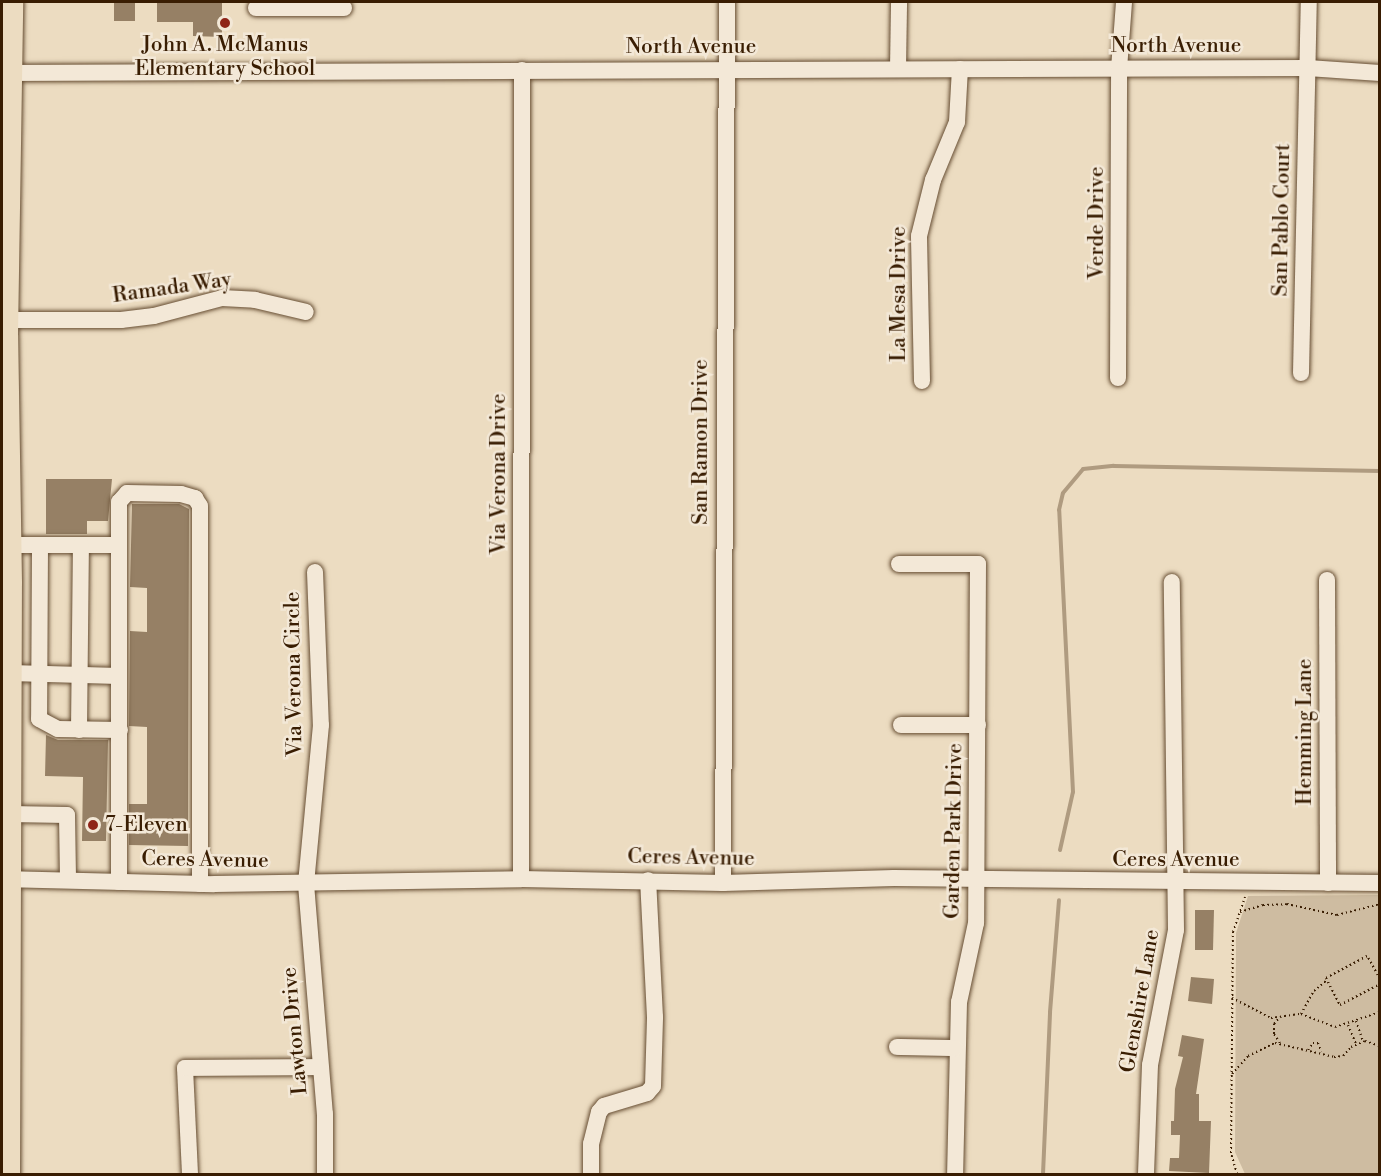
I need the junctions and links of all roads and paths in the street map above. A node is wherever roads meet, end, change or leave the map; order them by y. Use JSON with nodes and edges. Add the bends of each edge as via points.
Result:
{"nodes":[{"id":1,"x":12,"y":2,"type":"edge"},
{"id":2,"x":727,"y":2,"type":"edge"},
{"id":3,"x":899,"y":2,"type":"edge"},
{"id":4,"x":1124,"y":2,"type":"edge"},
{"id":5,"x":1309,"y":2,"type":"edge"},
{"id":6,"x":256,"y":8,"type":"dead end"},
{"id":7,"x":344,"y":8,"type":"dead end"},
{"id":8,"x":1308,"y":68,"type":"junction"},
{"id":9,"x":522,"y":69,"type":"junction"},
{"id":10,"x":898,"y":69,"type":"junction"},
{"id":11,"x":960,"y":69,"type":"junction"},
{"id":12,"x":1119,"y":69,"type":"junction"},
{"id":13,"x":725,"y":70,"type":"junction"},
{"id":14,"x":6,"y":73,"type":"edge"},
{"id":15,"x":1380,"y":73,"type":"edge"},
{"id":16,"x":4,"y":225,"type":"edge"},
{"id":17,"x":306,"y":312,"type":"dead end"},
{"id":18,"x":5,"y":330,"type":"edge"},
{"id":19,"x":1300,"y":374,"type":"dead end"},
{"id":20,"x":1118,"y":378,"type":"dead end"},
{"id":21,"x":922,"y":381,"type":"dead end"},
{"id":22,"x":9,"y":545,"type":"junction"},
{"id":23,"x":40,"y":545,"type":"junction"},
{"id":24,"x":81,"y":545,"type":"junction"},
{"id":25,"x":119,"y":545,"type":"junction"},
{"id":26,"x":899,"y":564,"type":"dead end"},
{"id":27,"x":315,"y":572,"type":"dead end"},
{"id":28,"x":1327,"y":580,"type":"dead end"},
{"id":29,"x":6,"y":582,"type":"edge"},
{"id":30,"x":1172,"y":582,"type":"dead end"},
{"id":31,"x":10,"y":674,"type":"junction"},
{"id":32,"x":39,"y":674,"type":"junction"},
{"id":33,"x":80,"y":675,"type":"junction"},
{"id":34,"x":119,"y":676,"type":"junction"},
{"id":35,"x":901,"y":725,"type":"dead end"},
{"id":36,"x":978,"y":725,"type":"junction"},
{"id":37,"x":79,"y":730,"type":"junction"},
{"id":38,"x":120,"y":730,"type":"junction"},
{"id":39,"x":9,"y":814,"type":"junction"},
{"id":40,"x":5,"y":879,"type":"edge"},
{"id":41,"x":521,"y":879,"type":"junction"},
{"id":42,"x":68,"y":880,"type":"junction"},
{"id":43,"x":648,"y":880,"type":"junction"},
{"id":44,"x":978,"y":880,"type":"junction"},
{"id":45,"x":119,"y":882,"type":"junction"},
{"id":46,"x":1177,"y":882,"type":"junction"},
{"id":47,"x":723,"y":883,"type":"junction"},
{"id":48,"x":1244,"y":883,"type":"junction"},
{"id":49,"x":1328,"y":883,"type":"junction"},
{"id":50,"x":1380,"y":883,"type":"edge"},
{"id":51,"x":200,"y":884,"type":"junction"},
{"id":52,"x":306,"y":884,"type":"junction"},
{"id":53,"x":1380,"y":904,"type":"edge"},
{"id":54,"x":1240,"y":912,"type":"junction"},
{"id":55,"x":1380,"y":979,"type":"edge"},
{"id":56,"x":1327,"y":980,"type":"junction"},
{"id":57,"x":1380,"y":984,"type":"edge"},
{"id":58,"x":1232,"y":998,"type":"junction"},
{"id":59,"x":1380,"y":1012,"type":"edge"},
{"id":60,"x":1301,"y":1014,"type":"junction"},
{"id":61,"x":1280,"y":1017,"type":"junction"},
{"id":62,"x":1356,"y":1021,"type":"junction"},
{"id":63,"x":1348,"y":1024,"type":"junction"},
{"id":64,"x":1359,"y":1031,"type":"junction"},
{"id":65,"x":1352,"y":1034,"type":"junction"},
{"id":66,"x":1363,"y":1042,"type":"junction"},
{"id":67,"x":1280,"y":1043,"type":"junction"},
{"id":68,"x":1356,"y":1044,"type":"junction"},
{"id":69,"x":1380,"y":1046,"type":"edge"},
{"id":70,"x":897,"y":1047,"type":"dead end"},
{"id":71,"x":955,"y":1048,"type":"junction"},
{"id":72,"x":1308,"y":1050,"type":"junction"},
{"id":73,"x":1321,"y":1051,"type":"junction"},
{"id":74,"x":320,"y":1067,"type":"junction"},
{"id":75,"x":1231,"y":1074,"type":"junction"},
{"id":76,"x":5,"y":1089,"type":"edge"},
{"id":77,"x":9,"y":1174,"type":"edge"},
{"id":78,"x":190,"y":1174,"type":"edge"},
{"id":79,"x":325,"y":1174,"type":"edge"},
{"id":80,"x":591,"y":1174,"type":"edge"},
{"id":81,"x":955,"y":1174,"type":"edge"},
{"id":82,"x":1146,"y":1174,"type":"edge"},
{"id":83,"x":1238,"y":1174,"type":"edge"}],
"edges":[{"from":1,"to":14,"type":"main road"},
{"from":2,"to":13,"type":"street","name":"San Ramon Drive"},
{"from":3,"to":10,"type":"street"},
{"from":4,"to":12,"type":"street","name":"Verde Drive"},
{"from":5,"to":8,"type":"street","name":"San Pablo Court"},
{"from":6,"to":7,"type":"street"},
{"from":8,"to":12,"type":"street","name":"North Avenue"},
{"from":8,"to":15,"type":"street","name":"North Avenue"},
{"from":8,"to":19,"type":"street","name":"San Pablo Court"},
{"from":9,"to":13,"type":"street","name":"North Avenue"},
{"from":9,"to":14,"type":"street","name":"North Avenue"},
{"from":9,"to":41,"type":"street","name":"Via Verona Drive"},
{"from":10,"to":11,"type":"street","name":"North Avenue"},
{"from":10,"to":13,"type":"street","name":"North Avenue"},
{"from":11,"to":12,"type":"street","name":"North Avenue"},
{"from":11,"to":21,"type":"street","name":"La Mesa Drive","via":[[957,122],[933,180],[919,236]]},
{"from":12,"to":20,"type":"street","name":"Verde Drive"},
{"from":13,"to":47,"type":"street","name":"San Ramon Drive"},
{"from":14,"to":16,"type":"main road"},
{"from":16,"to":18,"type":"main road"},
{"from":17,"to":18,"type":"street","name":"Ramada Way","via":[[255,300],[222,298],[153,316]]},
{"from":18,"to":22,"type":"main road"},
{"from":22,"to":23,"type":"street"},
{"from":22,"to":29,"type":"main road"},
{"from":23,"to":24,"type":"street"},
{"from":23,"to":32,"type":"street"},
{"from":24,"to":25,"type":"street"},
{"from":24,"to":33,"type":"street"},
{"from":25,"to":34,"type":"street"},
{"from":25,"to":51,"type":"street","via":[[119,502],[127,493],[181,494],[195,498],[200,506]]},
{"from":26,"to":36,"type":"street","name":"Garden Park Drive","via":[[978,564]]},
{"from":27,"to":52,"type":"street","name":"Via Verona Circle","via":[[321,725]]},
{"from":28,"to":49,"type":"street","name":"Hemming Lane"},
{"from":29,"to":31,"type":"main road"},
{"from":30,"to":46,"type":"street","name":"Glenshire Lane"},
{"from":31,"to":32,"type":"street"},
{"from":31,"to":39,"type":"main road"},
{"from":32,"to":33,"type":"street"},
{"from":32,"to":37,"type":"street","via":[[39,719],[58,729]]},
{"from":33,"to":34,"type":"street"},
{"from":33,"to":37,"type":"street"},
{"from":34,"to":38,"type":"street"},
{"from":35,"to":36,"type":"street"},
{"from":36,"to":44,"type":"street","name":"Garden Park Drive"},
{"from":37,"to":38,"type":"street"},
{"from":38,"to":45,"type":"street"},
{"from":39,"to":40,"type":"main road"},
{"from":39,"to":42,"type":"street","via":[[67,815]]},
{"from":40,"to":42,"type":"street","name":"Ceres Avenue"},
{"from":40,"to":76,"type":"main road"},
{"from":41,"to":43,"type":"street","name":"Ceres Avenue"},
{"from":41,"to":52,"type":"street","name":"Ceres Avenue"},
{"from":42,"to":45,"type":"street","name":"Ceres Avenue"},
{"from":43,"to":47,"type":"street","name":"Ceres Avenue"},
{"from":43,"to":80,"type":"street","via":[[655,1017],[653,1086],[647,1093],[604,1106],[599,1112],[591,1144]]},
{"from":44,"to":46,"type":"street","name":"Ceres Avenue"},
{"from":44,"to":47,"type":"street","name":"Ceres Avenue"},
{"from":44,"to":71,"type":"street","name":"Garden Park Drive","via":[[976,923],[959,1002]]},
{"from":45,"to":51,"type":"street","name":"Ceres Avenue"},
{"from":46,"to":48,"type":"street","name":"Ceres Avenue"},
{"from":46,"to":82,"type":"street","name":"Glenshire Lane","via":[[1173,958],[1147,1096]]},
{"from":48,"to":49,"type":"street","name":"Ceres Avenue"},
{"from":48,"to":54,"type":"path"},
{"from":49,"to":50,"type":"street","name":"Ceres Avenue"},
{"from":51,"to":52,"type":"street","name":"Ceres Avenue"},
{"from":52,"to":74,"type":"street","name":"Lawton Drive"},
{"from":53,"to":54,"type":"path","via":[[1337,915],[1287,904],[1263,905]]},
{"from":54,"to":58,"type":"path","via":[[1233,932]]},
{"from":55,"to":56,"type":"path","via":[[1367,956]]},
{"from":56,"to":57,"type":"path","via":[[1340,1005]]},
{"from":56,"to":60,"type":"path","via":[[1314,991]]},
{"from":58,"to":61,"type":"path","via":[[1257,1013]]},
{"from":58,"to":75,"type":"path"},
{"from":59,"to":62,"type":"path","via":[[1367,1013]]},
{"from":60,"to":61,"type":"path"},
{"from":60,"to":63,"type":"path","via":[[1322,1024]]},
{"from":61,"to":67,"type":"path","via":[[1274,1024],[1274,1034]]},
{"from":62,"to":63,"type":"path"},
{"from":62,"to":64,"type":"path"},
{"from":63,"to":65,"type":"path"},
{"from":64,"to":65,"type":"path"},
{"from":64,"to":66,"type":"path"},
{"from":65,"to":68,"type":"path"},
{"from":66,"to":68,"type":"path"},
{"from":66,"to":69,"type":"path"},
{"from":67,"to":72,"type":"path"},
{"from":67,"to":75,"type":"path","via":[[1257,1050]]},
{"from":68,"to":73,"type":"path","via":[[1343,1056]]},
{"from":70,"to":71,"type":"street"},
{"from":71,"to":81,"type":"street","name":"Garden Park Drive"},
{"from":72,"to":73,"type":"path"},
{"from":72,"to":73,"type":"path","via":[[1313,1042],[1318,1043]]},
{"from":74,"to":78,"type":"street","via":[[185,1068]]},
{"from":74,"to":79,"type":"street","name":"Lawton Drive"},
{"from":75,"to":83,"type":"path","via":[[1231,1153]]},
{"from":76,"to":77,"type":"main road"}]}
